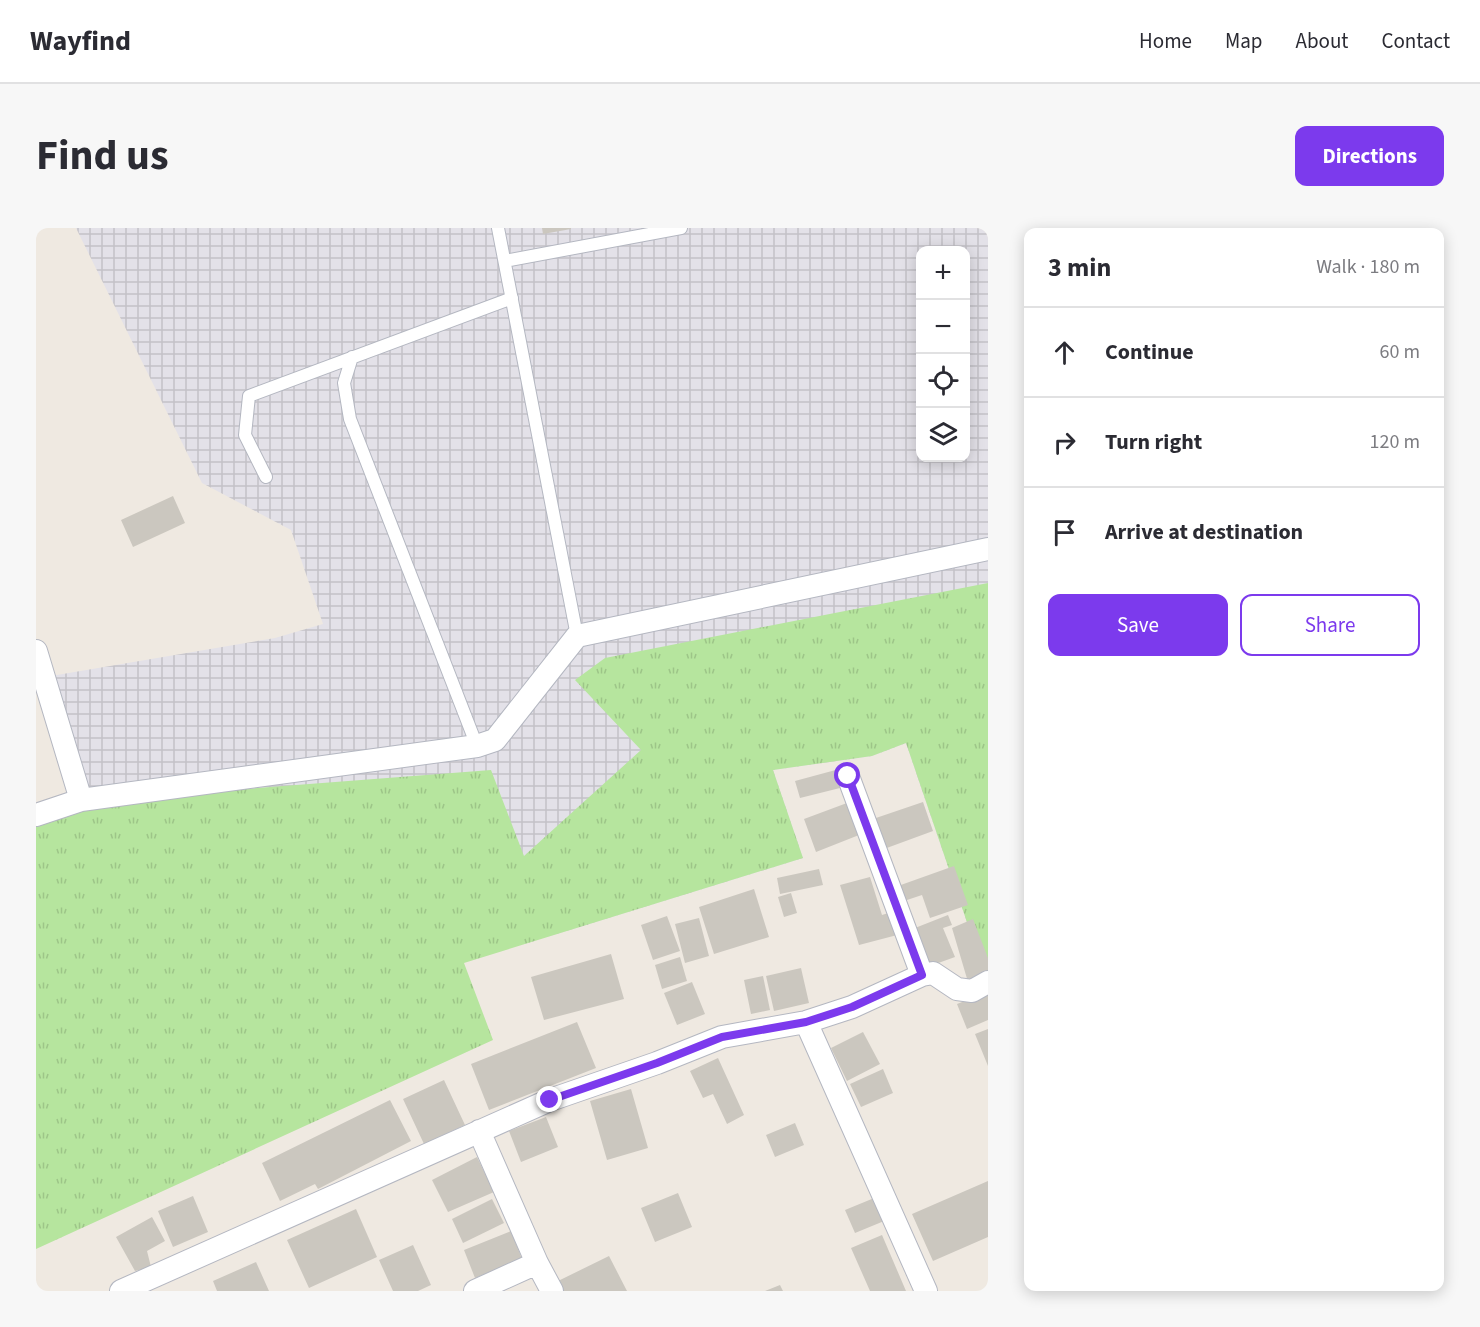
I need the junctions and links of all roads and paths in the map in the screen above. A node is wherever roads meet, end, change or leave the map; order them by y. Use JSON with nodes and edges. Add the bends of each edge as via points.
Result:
{"nodes":[{"id":1,"x":498,"y":228,"type":"edge"},
{"id":2,"x":681,"y":228,"type":"edge"},
{"id":3,"x":505,"y":261,"type":"junction"},
{"id":4,"x":512,"y":298,"type":"junction"},
{"id":5,"x":352,"y":357,"type":"junction"},
{"id":6,"x":266,"y":477,"type":"dead end"},
{"id":7,"x":988,"y":549,"type":"edge"},
{"id":8,"x":577,"y":636,"type":"junction"},
{"id":9,"x":36,"y":651,"type":"edge"},
{"id":10,"x":477,"y":746,"type":"junction"},
{"id":11,"x":848,"y":776,"type":"dead end"},
{"id":12,"x":81,"y":800,"type":"junction"},
{"id":13,"x":36,"y":815,"type":"edge"},
{"id":14,"x":922,"y":975,"type":"junction"},
{"id":15,"x":988,"y":982,"type":"edge"},
{"id":16,"x":806,"y":1022,"type":"junction"},
{"id":17,"x":479,"y":1131,"type":"junction"},
{"id":18,"x":537,"y":1263,"type":"junction"},
{"id":19,"x":121,"y":1291,"type":"edge"},
{"id":20,"x":475,"y":1291,"type":"edge"},
{"id":21,"x":552,"y":1291,"type":"edge"},
{"id":22,"x":926,"y":1291,"type":"edge"}],
"edges":[{"from":1,"to":3,"type":"lane"},
{"from":2,"to":3,"type":"lane"},
{"from":3,"to":4,"type":"lane"},
{"from":4,"to":5,"type":"lane"},
{"from":4,"to":8,"type":"lane"},
{"from":5,"to":6,"type":"lane","via":[[249,396],[245,435]]},
{"from":5,"to":10,"type":"lane","via":[[344,383],[350,419]]},
{"from":7,"to":8,"type":"street"},
{"from":8,"to":10,"type":"street","via":[[495,740]]},
{"from":9,"to":12,"type":"street"},
{"from":10,"to":12,"type":"street"},
{"from":11,"to":14,"type":"street"},
{"from":12,"to":13,"type":"street"},
{"from":14,"to":15,"type":"street","via":[[933,973],[957,989],[972,991]]},
{"from":14,"to":16,"type":"street","via":[[852,1007]]},
{"from":16,"to":17,"type":"street","via":[[722,1037],[550,1100]]},
{"from":16,"to":22,"type":"street"},
{"from":17,"to":18,"type":"street"},
{"from":17,"to":19,"type":"street"},
{"from":18,"to":20,"type":"street"},
{"from":18,"to":21,"type":"street"}]}
